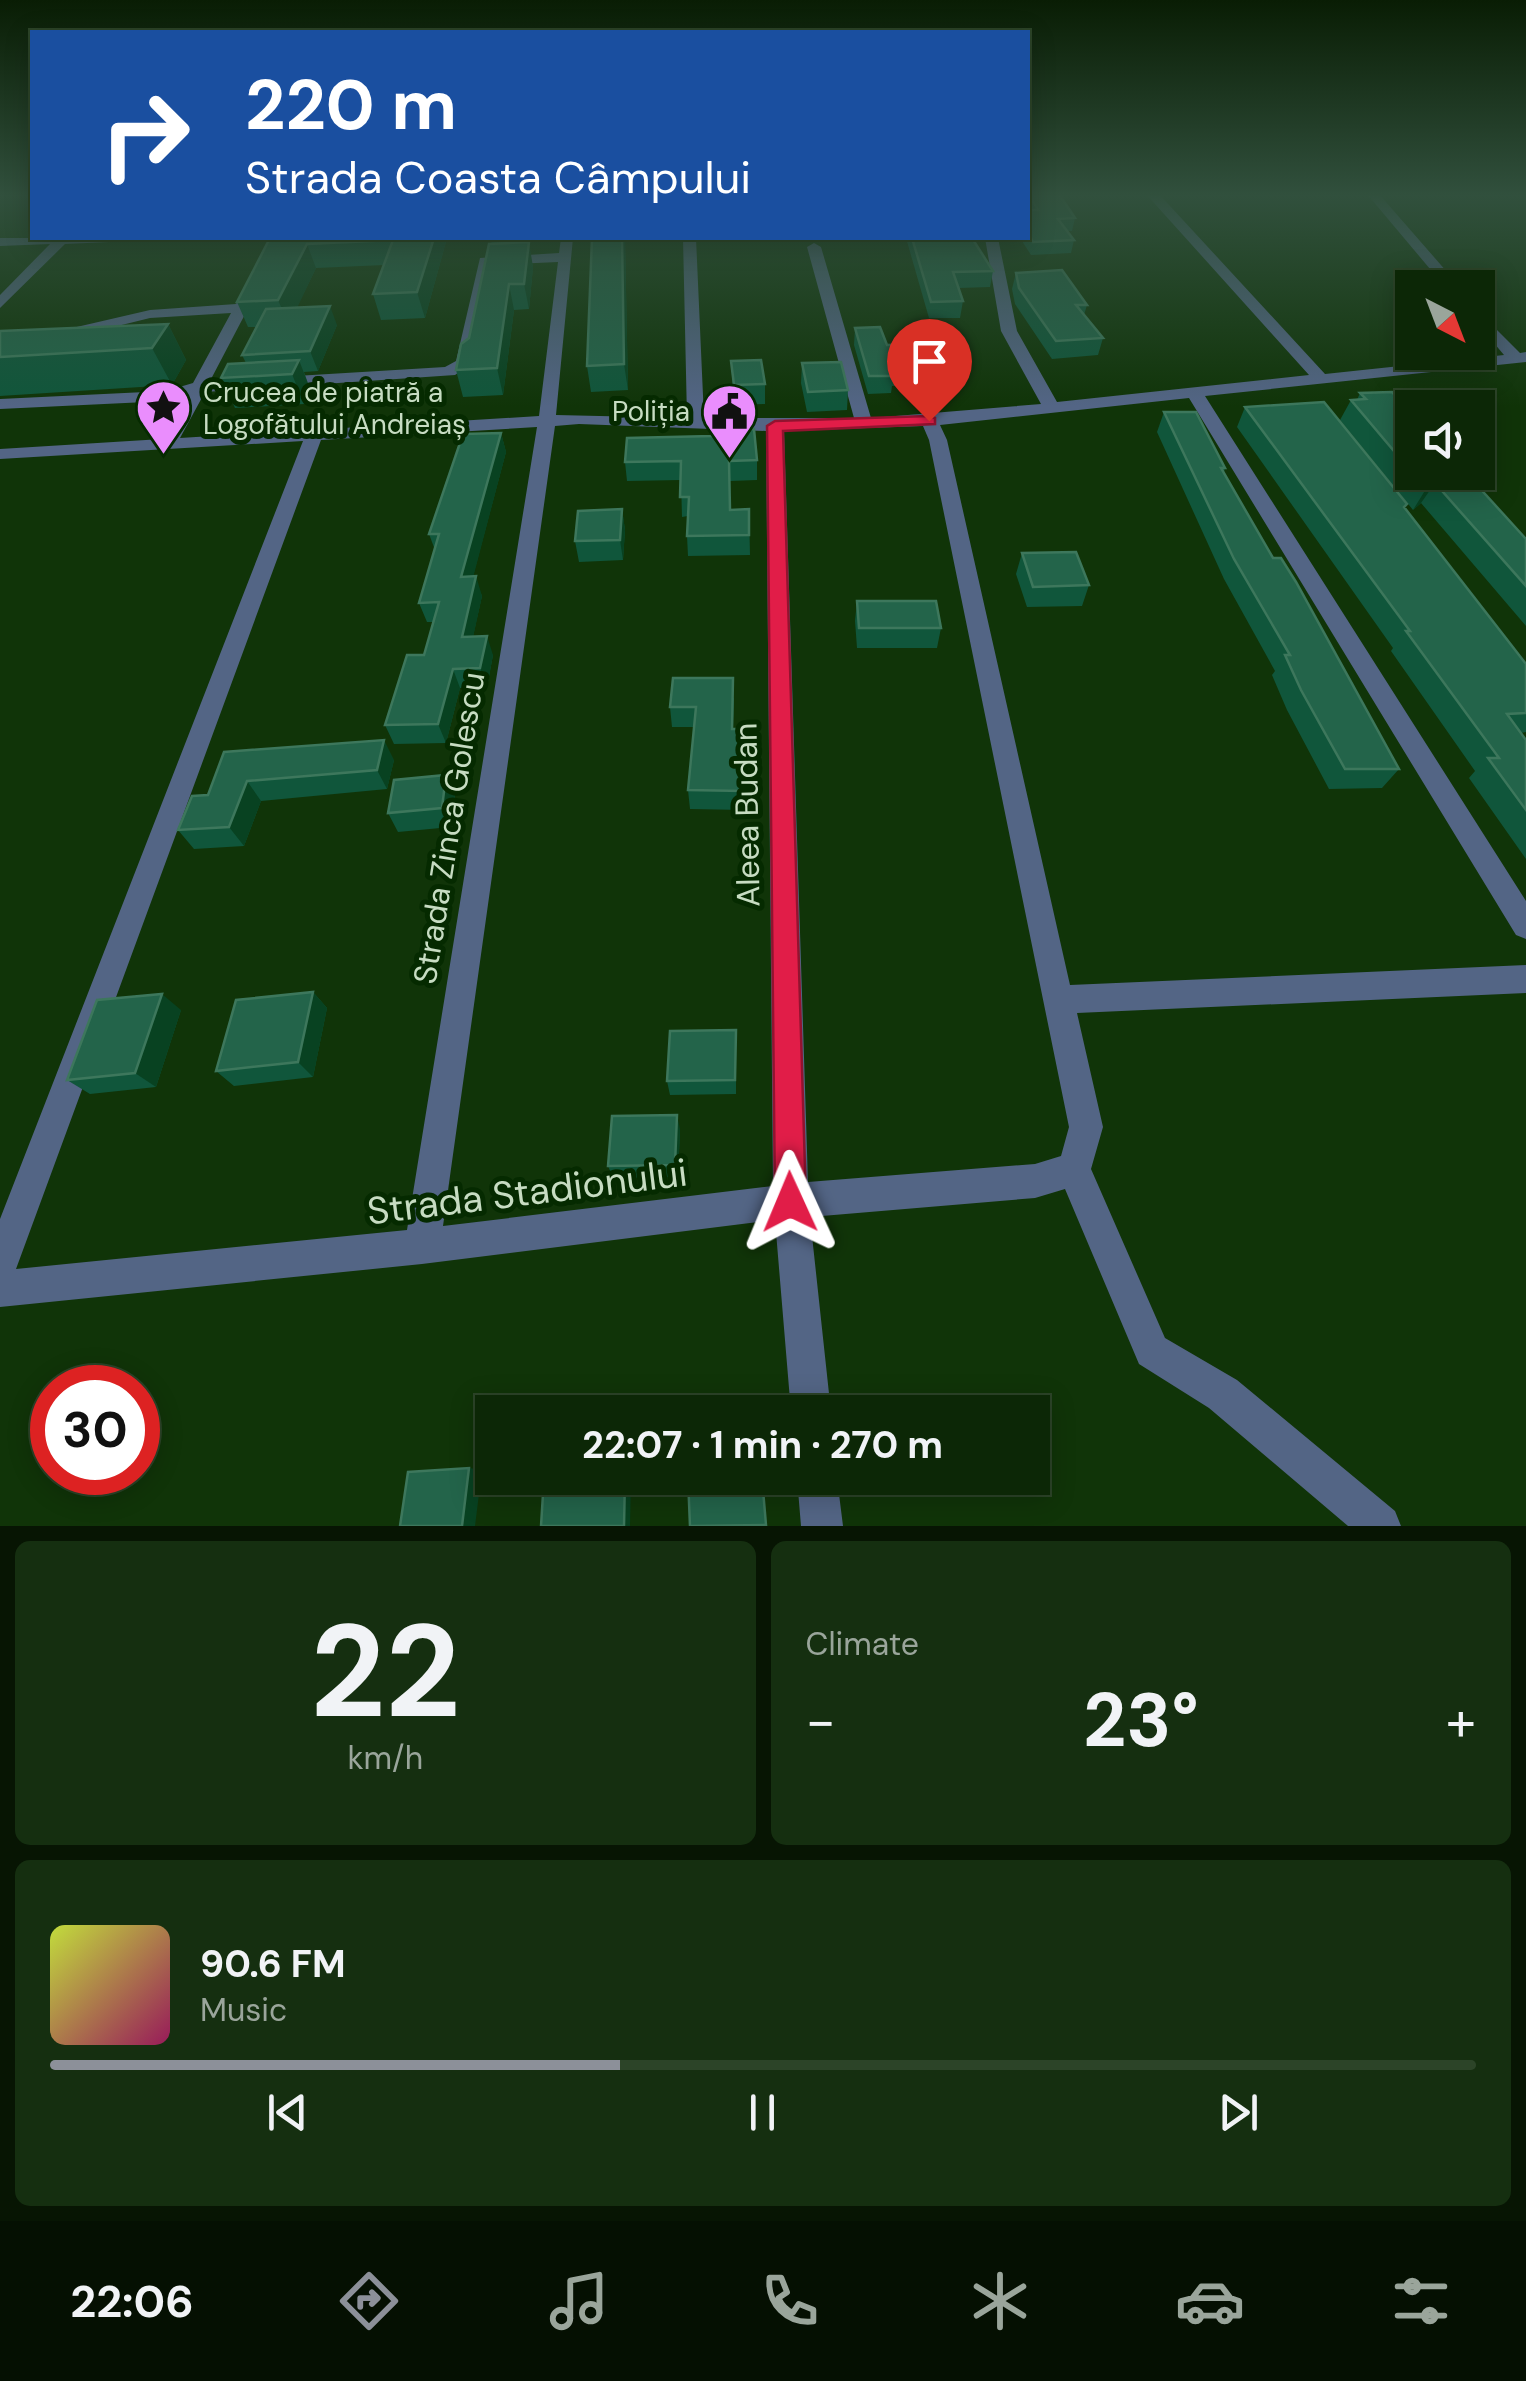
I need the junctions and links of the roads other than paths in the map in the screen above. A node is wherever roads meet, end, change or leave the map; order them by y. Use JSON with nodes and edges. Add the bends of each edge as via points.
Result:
{"nodes":[{"id":1,"x":37,"y":265,"type":"edge"},
{"id":2,"x":264,"y":265,"type":"edge"},
{"id":3,"x":484,"y":265,"type":"edge"},
{"id":4,"x":566,"y":265,"type":"edge"},
{"id":5,"x":691,"y":265,"type":"edge"},
{"id":6,"x":819,"y":265,"type":"edge"},
{"id":7,"x":997,"y":265,"type":"edge"},
{"id":8,"x":1217,"y":265,"type":"edge"},
{"id":9,"x":0,"y":304,"type":"edge"},
{"id":10,"x":241,"y":308,"type":"junction"},
{"id":11,"x":1495,"y":332,"type":"edge"},
{"id":12,"x":55,"y":333,"type":"edge"},
{"id":13,"x":1521,"y":357,"type":"edge"},
{"id":14,"x":1321,"y":378,"type":"junction"},
{"id":15,"x":197,"y":387,"type":"junction"},
{"id":16,"x":1194,"y":392,"type":"junction"},
{"id":17,"x":0,"y":404,"type":"edge"},
{"id":18,"x":1052,"y":408,"type":"junction"},
{"id":19,"x":547,"y":421,"type":"junction"},
{"id":20,"x":929,"y":421,"type":"junction"},
{"id":21,"x":696,"y":423,"type":"junction"},
{"id":22,"x":864,"y":423,"type":"junction"},
{"id":23,"x":775,"y":426,"type":"junction"},
{"id":24,"x":314,"y":435,"type":"junction"},
{"id":25,"x":168,"y":444,"type":"junction"},
{"id":26,"x":0,"y":454,"type":"edge"},
{"id":27,"x":1526,"y":926,"type":"edge"},
{"id":28,"x":1526,"y":979,"type":"edge"},
{"id":29,"x":1059,"y":1000,"type":"junction"},
{"id":30,"x":1074,"y":1169,"type":"junction"},
{"id":31,"x":790,"y":1202,"type":"junction"},
{"id":32,"x":422,"y":1246,"type":"junction"},
{"id":33,"x":0,"y":1265,"type":"edge"},
{"id":34,"x":0,"y":1289,"type":"edge"},
{"id":35,"x":809,"y":1395,"type":"edge"},
{"id":36,"x":819,"y":1495,"type":"edge"},
{"id":37,"x":822,"y":1526,"type":"edge"},
{"id":38,"x":1380,"y":1526,"type":"edge"}],
"edges":[{"from":1,"to":9,"type":"street"},
{"from":2,"to":10,"type":"street"},
{"from":3,"to":15,"type":"street","via":[[459,368]]},
{"from":4,"to":19,"type":"street","name":"Strada Zinca Golescu"},
{"from":5,"to":21,"type":"street"},
{"from":6,"to":22,"type":"street"},
{"from":7,"to":18,"type":"street","via":[[1009,331]]},
{"from":8,"to":14,"type":"street"},
{"from":10,"to":12,"type":"street","via":[[150,314]]},
{"from":10,"to":15,"type":"street"},
{"from":11,"to":13,"type":"street"},
{"from":13,"to":14,"type":"street"},
{"from":14,"to":16,"type":"street","via":[[1301,389]]},
{"from":15,"to":17,"type":"street","via":[[168,396]]},
{"from":15,"to":25,"type":"street"},
{"from":16,"to":18,"type":"street"},
{"from":16,"to":27,"type":"street"},
{"from":18,"to":20,"type":"street"},
{"from":19,"to":21,"type":"street"},
{"from":19,"to":24,"type":"street"},
{"from":19,"to":32,"type":"street","name":"Strada Zinca Golescu"},
{"from":20,"to":22,"type":"street"},
{"from":20,"to":29,"type":"street"},
{"from":21,"to":23,"type":"street"},
{"from":22,"to":23,"type":"street"},
{"from":23,"to":31,"type":"street","name":"Aleea Budan"},
{"from":24,"to":25,"type":"street"},
{"from":24,"to":33,"type":"street"},
{"from":25,"to":26,"type":"street"},
{"from":28,"to":29,"type":"street"},
{"from":29,"to":30,"type":"street","via":[[1086,1127]]},
{"from":30,"to":31,"type":"street","name":"Strada Stadionului","via":[[1035,1181]]},
{"from":30,"to":38,"type":"street","via":[[1152,1352],[1223,1394]]},
{"from":31,"to":32,"type":"street","name":"Strada Stadionului"},
{"from":31,"to":35,"type":"street","name":"Aleea Budan"},
{"from":32,"to":34,"type":"street","name":"Strada Stadionului"},
{"from":36,"to":37,"type":"street"}]}
